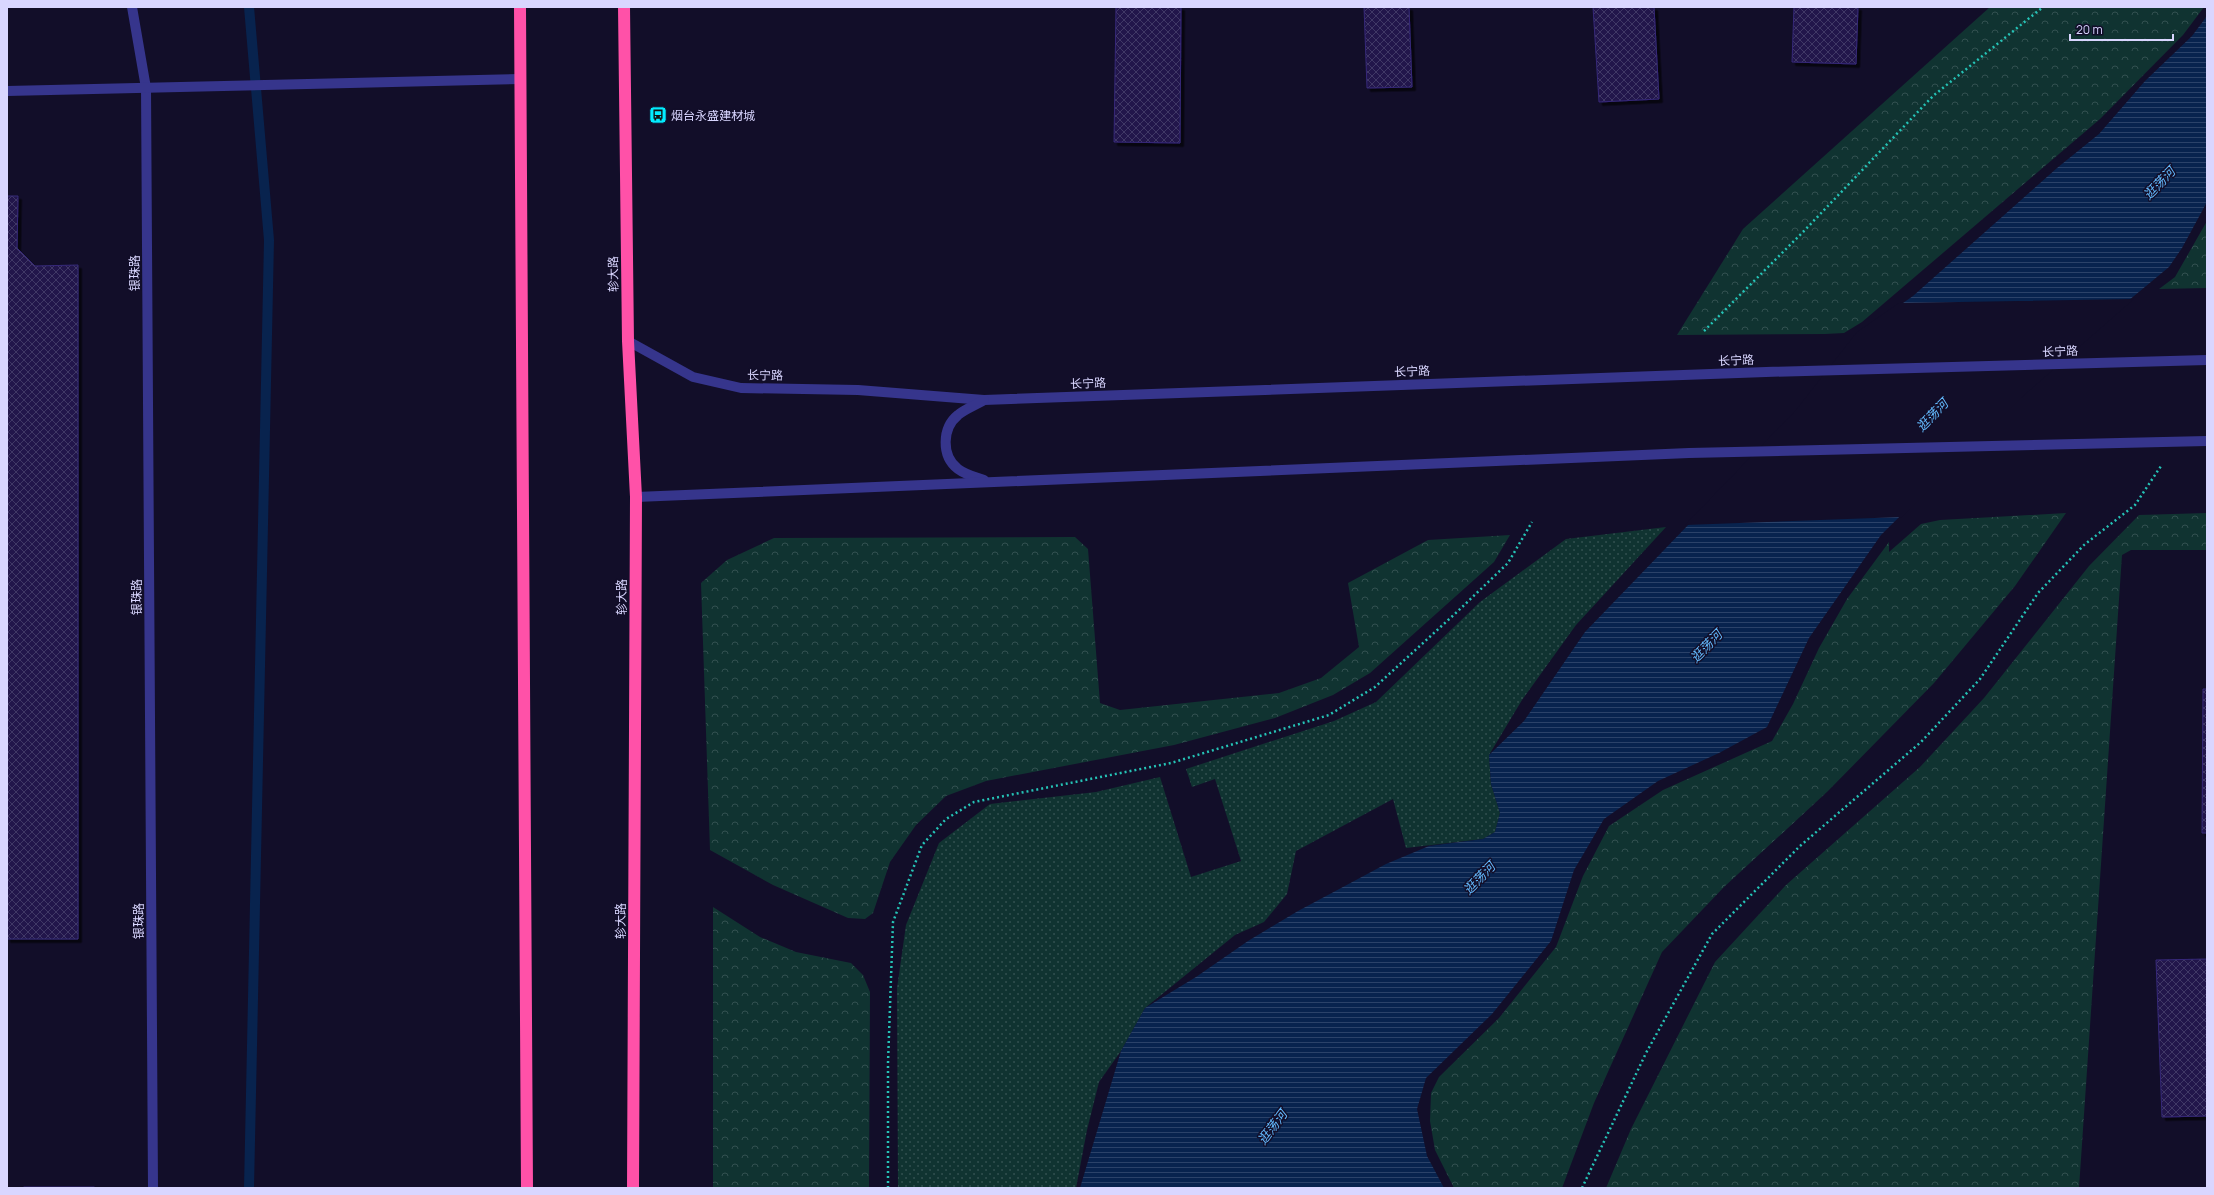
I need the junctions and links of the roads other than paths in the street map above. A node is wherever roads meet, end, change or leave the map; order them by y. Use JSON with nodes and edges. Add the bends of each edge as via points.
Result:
{"nodes":[{"id":1,"x":132,"y":7,"type":"edge"},
{"id":2,"x":520,"y":7,"type":"edge"},
{"id":3,"x":624,"y":7,"type":"edge"},
{"id":4,"x":521,"y":79,"type":"junction"},
{"id":5,"x":146,"y":88,"type":"junction"},
{"id":6,"x":7,"y":91,"type":"edge"},
{"id":7,"x":628,"y":341,"type":"junction"},
{"id":8,"x":2207,"y":360,"type":"edge"},
{"id":9,"x":984,"y":400,"type":"junction"},
{"id":10,"x":2207,"y":441,"type":"edge"},
{"id":11,"x":989,"y":482,"type":"junction"},
{"id":12,"x":636,"y":497,"type":"junction"},
{"id":13,"x":153,"y":1188,"type":"edge"},
{"id":14,"x":527,"y":1188,"type":"edge"},
{"id":15,"x":632,"y":1188,"type":"edge"}],
"edges":[{"from":1,"to":5,"type":"street","name":"银珠路"},
{"from":2,"to":4,"type":"highway"},
{"from":3,"to":7,"type":"highway","name":"轸大路"},
{"from":4,"to":5,"type":"street"},
{"from":4,"to":14,"type":"highway"},
{"from":5,"to":6,"type":"street"},
{"from":5,"to":13,"type":"street","name":"银珠路"},
{"from":7,"to":9,"type":"street","name":"长宁路","via":[[693,377],[741,388],[858,390]]},
{"from":7,"to":12,"type":"highway","name":"轸大路"},
{"from":8,"to":9,"type":"street","name":"长宁路","via":[[1766,372]]},
{"from":9,"to":11,"type":"street","via":[[958,415],[947,428],[946,442],[949,457],[957,468]]},
{"from":10,"to":11,"type":"street","via":[[1689,453]]},
{"from":11,"to":12,"type":"street"},
{"from":12,"to":15,"type":"highway","name":"轸大路"}]}
